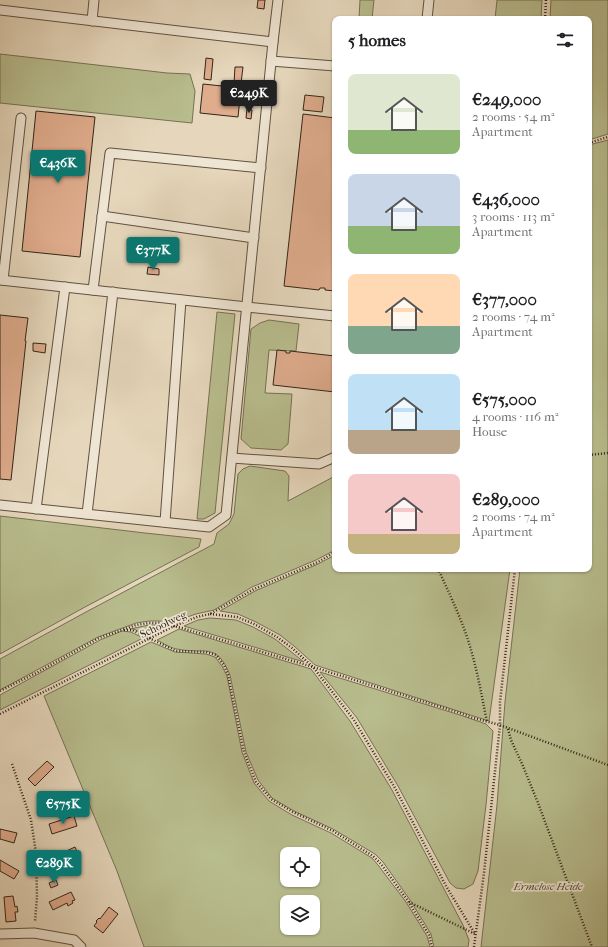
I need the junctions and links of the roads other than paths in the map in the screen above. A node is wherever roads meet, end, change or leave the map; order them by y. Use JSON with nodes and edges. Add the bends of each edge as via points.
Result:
{"nodes":[{"id":1,"x":94,"y":0,"type":"edge"},
{"id":2,"x":278,"y":0,"type":"edge"},
{"id":3,"x":429,"y":0,"type":"edge"},
{"id":4,"x":0,"y":10,"type":"edge"},
{"id":5,"x":427,"y":16,"type":"edge"},
{"id":6,"x":92,"y":21,"type":"junction"},
{"id":7,"x":273,"y":42,"type":"junction"},
{"id":8,"x":271,"y":61,"type":"junction"},
{"id":9,"x":332,"y":66,"type":"edge"},
{"id":10,"x":21,"y":118,"type":"dead end"},
{"id":11,"x":261,"y":168,"type":"junction"},
{"id":12,"x":102,"y":216,"type":"junction"},
{"id":13,"x":254,"y":238,"type":"junction"},
{"id":14,"x":2,"y":280,"type":"edge"},
{"id":15,"x":65,"y":287,"type":"junction"},
{"id":16,"x":93,"y":290,"type":"junction"},
{"id":17,"x":113,"y":292,"type":"junction"},
{"id":18,"x":181,"y":300,"type":"junction"},
{"id":19,"x":247,"y":307,"type":"junction"},
{"id":20,"x":332,"y":316,"type":"edge"},
{"id":21,"x":232,"y":458,"type":"junction"},
{"id":22,"x":332,"y":459,"type":"edge"},
{"id":23,"x":0,"y":505,"type":"edge"},
{"id":24,"x":36,"y":509,"type":"junction"},
{"id":25,"x":87,"y":514,"type":"junction"},
{"id":26,"x":165,"y":522,"type":"junction"},
{"id":27,"x":0,"y":934,"type":"edge"},
{"id":28,"x":81,"y":947,"type":"edge"}],
"edges":[{"from":1,"to":6,"type":"lane"},
{"from":2,"to":7,"type":"lane"},
{"from":3,"to":5,"type":"lane"},
{"from":4,"to":6,"type":"lane"},
{"from":6,"to":7,"type":"lane"},
{"from":7,"to":8,"type":"lane"},
{"from":8,"to":9,"type":"lane"},
{"from":8,"to":11,"type":"lane"},
{"from":10,"to":14,"type":"lane"},
{"from":11,"to":12,"type":"lane","via":[[110,153]]},
{"from":11,"to":13,"type":"lane"},
{"from":12,"to":13,"type":"lane"},
{"from":12,"to":16,"type":"lane"},
{"from":13,"to":19,"type":"lane"},
{"from":14,"to":15,"type":"lane"},
{"from":15,"to":16,"type":"lane"},
{"from":15,"to":24,"type":"lane"},
{"from":16,"to":17,"type":"lane"},
{"from":17,"to":18,"type":"lane"},
{"from":17,"to":25,"type":"lane"},
{"from":18,"to":19,"type":"lane"},
{"from":18,"to":26,"type":"lane"},
{"from":19,"to":20,"type":"lane"},
{"from":19,"to":21,"type":"lane"},
{"from":21,"to":22,"type":"lane","via":[[320,464]]},
{"from":21,"to":26,"type":"lane","via":[[226,515],[209,527]]},
{"from":23,"to":24,"type":"lane"},
{"from":24,"to":25,"type":"lane"},
{"from":25,"to":26,"type":"lane"},
{"from":27,"to":28,"type":"lane","via":[[34,933],[74,940]]}]}
